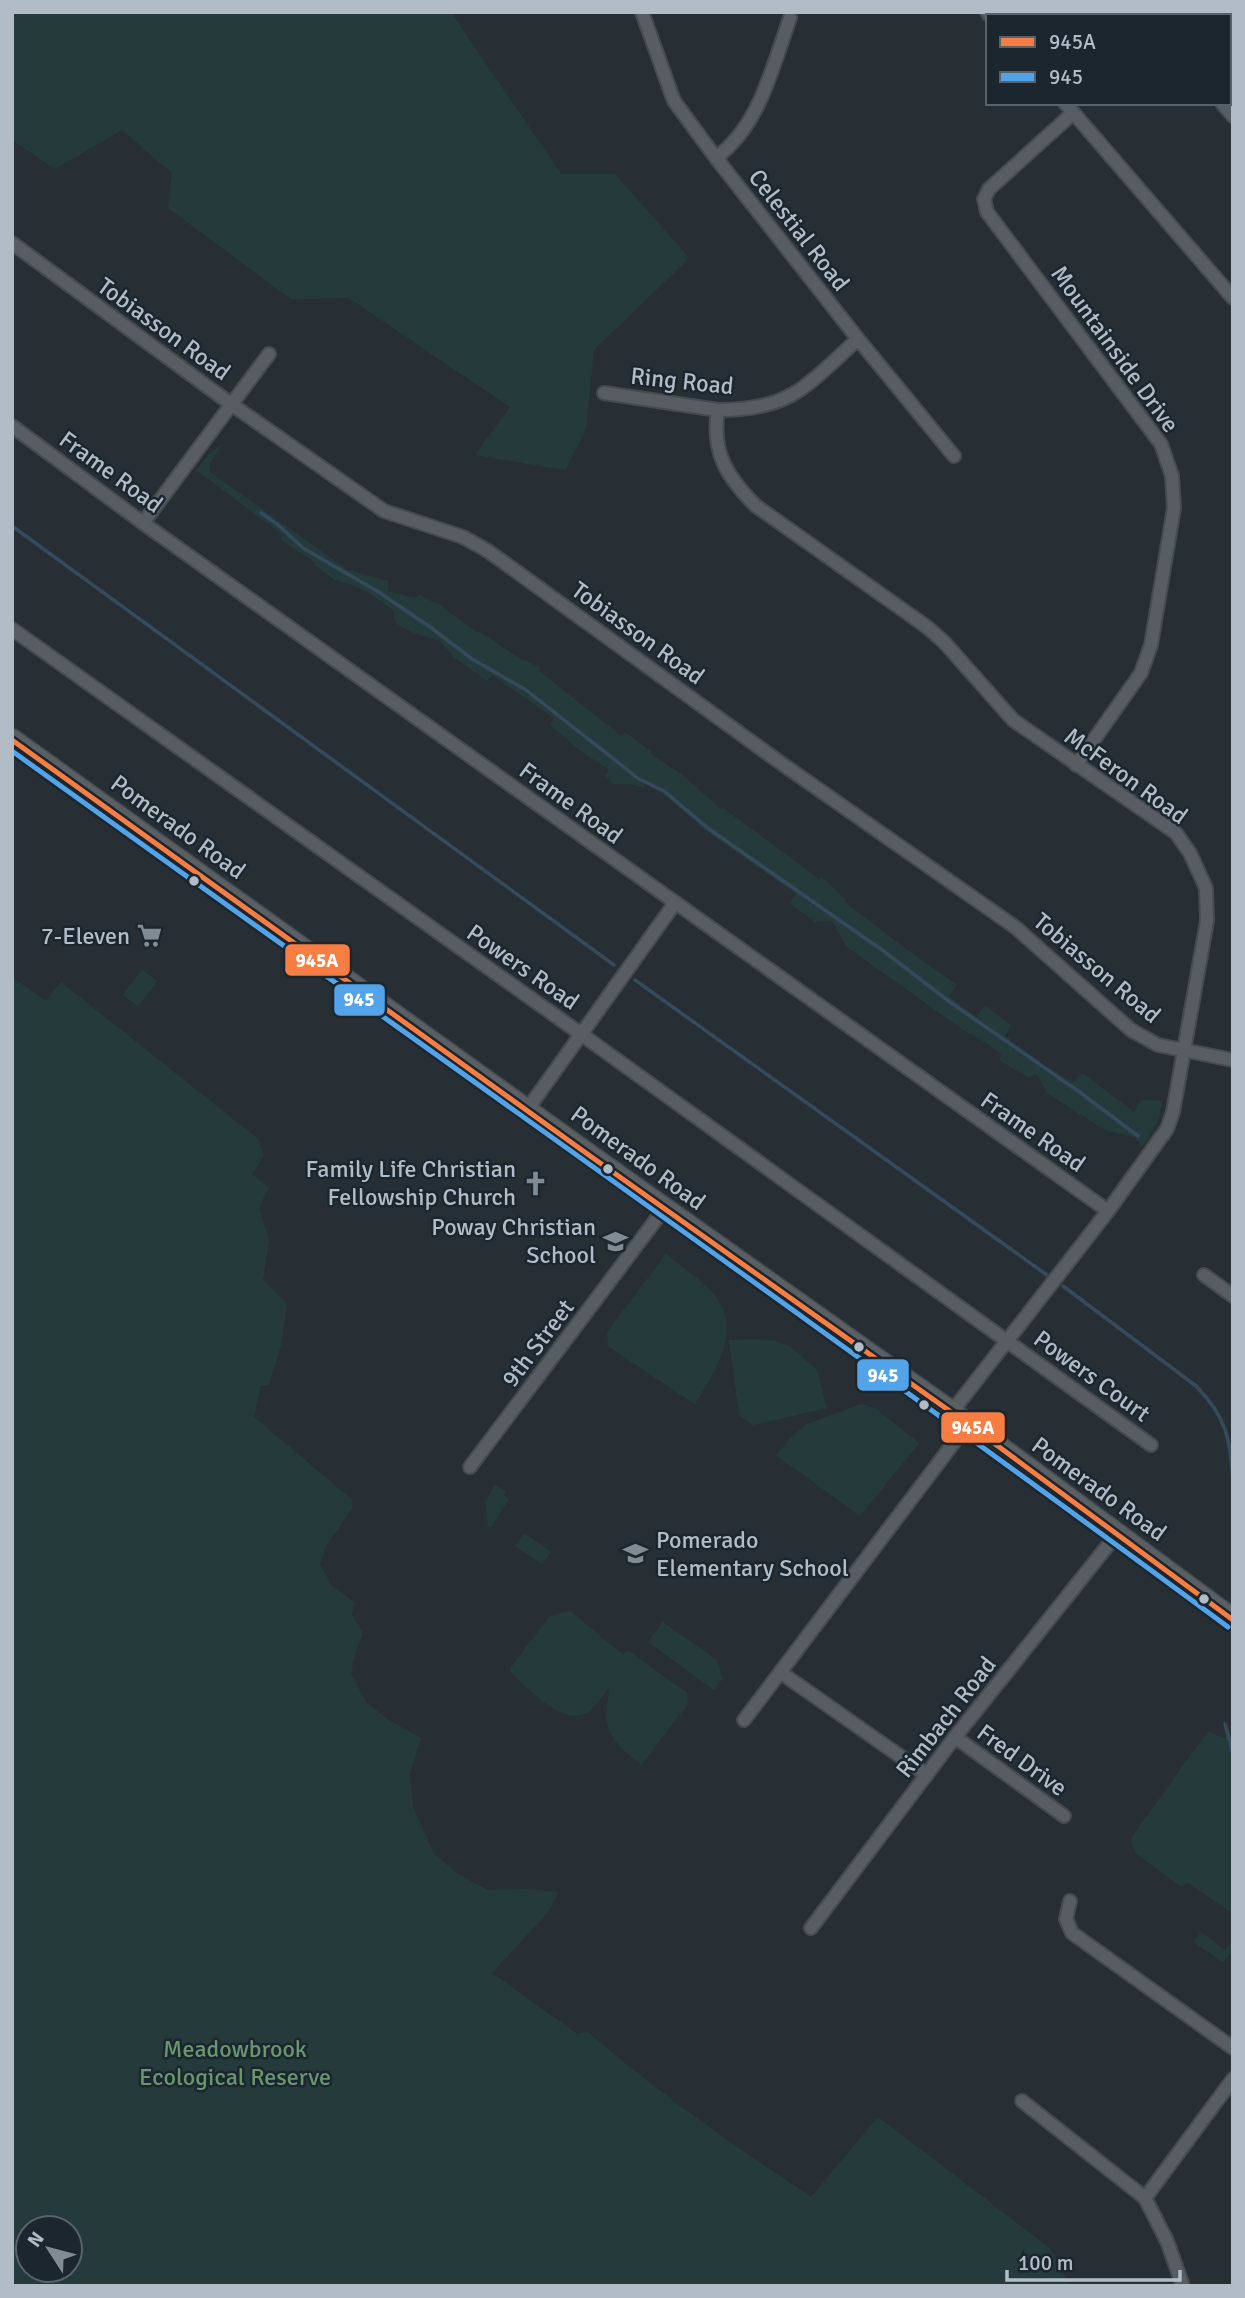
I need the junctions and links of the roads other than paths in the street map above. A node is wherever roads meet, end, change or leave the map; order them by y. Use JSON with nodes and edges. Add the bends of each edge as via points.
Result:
{"nodes":[{"id":1,"x":642,"y":12,"type":"edge"},
{"id":2,"x":790,"y":18,"type":"dead end"},
{"id":3,"x":1069,"y":108,"type":"edge"},
{"id":4,"x":716,"y":158,"type":"junction"},
{"id":5,"x":12,"y":243,"type":"edge"},
{"id":6,"x":1232,"y":295,"type":"edge"},
{"id":7,"x":858,"y":339,"type":"junction"},
{"id":8,"x":269,"y":354,"type":"dead end"},
{"id":9,"x":604,"y":393,"type":"dead end"},
{"id":10,"x":231,"y":404,"type":"junction"},
{"id":11,"x":718,"y":410,"type":"junction"},
{"id":12,"x":12,"y":426,"type":"edge"},
{"id":13,"x":954,"y":456,"type":"dead end"},
{"id":14,"x":143,"y":523,"type":"junction"},
{"id":15,"x":12,"y":629,"type":"edge"},
{"id":16,"x":12,"y":740,"type":"edge"},
{"id":17,"x":1076,"y":765,"type":"junction"},
{"id":18,"x":675,"y":903,"type":"junction"},
{"id":19,"x":581,"y":1034,"type":"junction"},
{"id":20,"x":1183,"y":1051,"type":"junction"},
{"id":21,"x":1233,"y":1060,"type":"edge"},
{"id":22,"x":527,"y":1110,"type":"junction"},
{"id":23,"x":664,"y":1209,"type":"junction"},
{"id":24,"x":1108,"y":1211,"type":"junction"},
{"id":25,"x":1204,"y":1275,"type":"dead end"},
{"id":26,"x":1233,"y":1296,"type":"edge"},
{"id":27,"x":1008,"y":1341,"type":"junction"},
{"id":28,"x":960,"y":1419,"type":"junction"},
{"id":29,"x":1151,"y":1445,"type":"dead end"},
{"id":30,"x":470,"y":1467,"type":"dead end"},
{"id":31,"x":1117,"y":1534,"type":"junction"},
{"id":32,"x":1233,"y":1620,"type":"edge"},
{"id":33,"x":780,"y":1672,"type":"junction"},
{"id":34,"x":744,"y":1720,"type":"dead end"},
{"id":35,"x":955,"y":1737,"type":"junction"},
{"id":36,"x":927,"y":1775,"type":"junction"},
{"id":37,"x":1064,"y":1816,"type":"dead end"},
{"id":38,"x":1070,"y":1901,"type":"dead end"},
{"id":39,"x":811,"y":1928,"type":"dead end"},
{"id":40,"x":1233,"y":2048,"type":"edge"},
{"id":41,"x":1233,"y":2079,"type":"edge"},
{"id":42,"x":1023,"y":2101,"type":"dead end"},
{"id":43,"x":1145,"y":2198,"type":"junction"},
{"id":44,"x":1184,"y":2286,"type":"edge"}],
"edges":[{"from":1,"to":4,"type":"street","name":"Celestial Road","via":[[674,101]]},
{"from":2,"to":4,"type":"street","via":[[761,101],[746,128]]},
{"from":3,"to":6,"type":"street"},
{"from":3,"to":17,"type":"street","name":"Mountainside Drive","via":[[989,189],[984,199],[986,212],[1161,444],[1172,476],[1174,508],[1151,645],[1141,673]]},
{"from":4,"to":7,"type":"street","name":"Celestial Road"},
{"from":5,"to":10,"type":"street","name":"Tobiasson Road"},
{"from":7,"to":11,"type":"street","name":"Ring Road","via":[[799,391],[766,405]]},
{"from":7,"to":13,"type":"street","name":"Celestial Road"},
{"from":8,"to":10,"type":"street"},
{"from":9,"to":11,"type":"street","name":"Ring Road"},
{"from":10,"to":14,"type":"street"},
{"from":10,"to":20,"type":"street","name":"Tobiasson Road","via":[[384,511],[463,537],[488,551],[1015,927],[1131,1030],[1158,1045]]},
{"from":11,"to":17,"type":"street","name":"McFeron Road","via":[[715,430],[721,461],[756,506],[928,627],[1003,712]]},
{"from":12,"to":14,"type":"street","name":"Frame Road"},
{"from":14,"to":18,"type":"street","name":"Frame Road"},
{"from":15,"to":19,"type":"street","name":"Powers Road"},
{"from":16,"to":22,"type":"main road","name":"Pomerado Road"},
{"from":17,"to":20,"type":"street","name":"McFeron Road","via":[[1176,834],[1206,888],[1207,920]]},
{"from":18,"to":19,"type":"street"},
{"from":18,"to":24,"type":"street","name":"Frame Road"},
{"from":19,"to":22,"type":"street"},
{"from":19,"to":27,"type":"street","name":"Powers Road"},
{"from":20,"to":21,"type":"street","name":"Tobiasson Road"},
{"from":20,"to":24,"type":"street","name":"McFeron Road","via":[[1167,1129]]},
{"from":22,"to":23,"type":"main road","name":"Pomerado Road"},
{"from":23,"to":28,"type":"main road","name":"Pomerado Road"},
{"from":23,"to":30,"type":"street","name":"9th Street"},
{"from":24,"to":27,"type":"street","name":"McFeron Road"},
{"from":25,"to":26,"type":"street"},
{"from":27,"to":28,"type":"street","name":"McFeron Road"},
{"from":27,"to":29,"type":"street","name":"Powers Court"},
{"from":28,"to":31,"type":"main road","name":"Pomerado Road"},
{"from":28,"to":33,"type":"street","name":"McFeron Road"},
{"from":31,"to":32,"type":"main road","name":"Pomerado Road"},
{"from":31,"to":35,"type":"street","name":"Rimbach Road"},
{"from":33,"to":34,"type":"street","name":"McFeron Road"},
{"from":33,"to":36,"type":"street"},
{"from":35,"to":36,"type":"street","name":"Rimbach Road"},
{"from":35,"to":37,"type":"street","name":"Fred Drive"},
{"from":36,"to":39,"type":"street","name":"Rimbach Road"},
{"from":38,"to":40,"type":"street","via":[[1066,1919],[1072,1933]]},
{"from":41,"to":43,"type":"street"},
{"from":42,"to":43,"type":"street"},
{"from":43,"to":44,"type":"street"}]}
